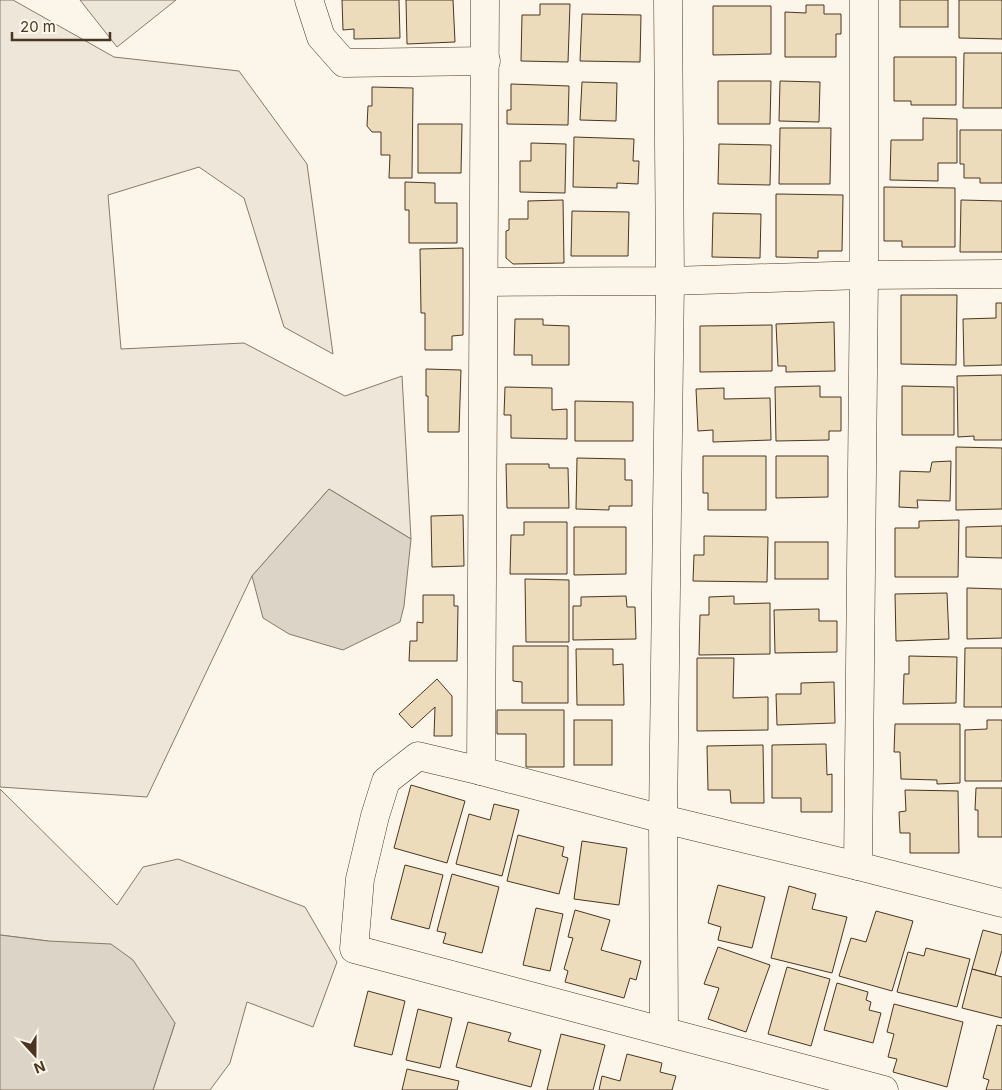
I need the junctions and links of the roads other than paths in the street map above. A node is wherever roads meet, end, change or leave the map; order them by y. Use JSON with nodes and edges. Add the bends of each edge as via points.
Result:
{"nodes":[{"id":1,"x":309,"y":0,"type":"edge"},
{"id":2,"x":485,"y":0,"type":"edge"},
{"id":3,"x":668,"y":0,"type":"edge"},
{"id":4,"x":864,"y":0,"type":"edge"},
{"id":5,"x":486,"y":61,"type":"junction"},
{"id":6,"x":1002,"y":274,"type":"edge"},
{"id":7,"x":864,"y":275,"type":"junction"},
{"id":8,"x":670,"y":281,"type":"junction"},
{"id":9,"x":484,"y":282,"type":"junction"},
{"id":10,"x":480,"y":771,"type":"junction"},
{"id":11,"x":663,"y":819,"type":"junction"},
{"id":12,"x":858,"y":866,"type":"junction"},
{"id":13,"x":1002,"y":904,"type":"edge"},
{"id":14,"x":664,"y":1031,"type":"junction"},
{"id":15,"x":883,"y":1090,"type":"edge"}],
"edges":[{"from":1,"to":5,"type":"street","via":[[321,38],[344,63]]},
{"from":2,"to":5,"type":"street"},
{"from":3,"to":8,"type":"street"},
{"from":4,"to":7,"type":"street"},
{"from":5,"to":9,"type":"street"},
{"from":6,"to":7,"type":"street"},
{"from":7,"to":8,"type":"street"},
{"from":7,"to":12,"type":"street"},
{"from":8,"to":9,"type":"street"},
{"from":8,"to":11,"type":"street"},
{"from":9,"to":10,"type":"street"},
{"from":10,"to":11,"type":"street"},
{"from":10,"to":14,"type":"street","via":[[418,756],[386,781],[360,879],[354,948]]},
{"from":11,"to":12,"type":"street"},
{"from":11,"to":14,"type":"street"},
{"from":12,"to":13,"type":"street"},
{"from":14,"to":15,"type":"street"}]}
